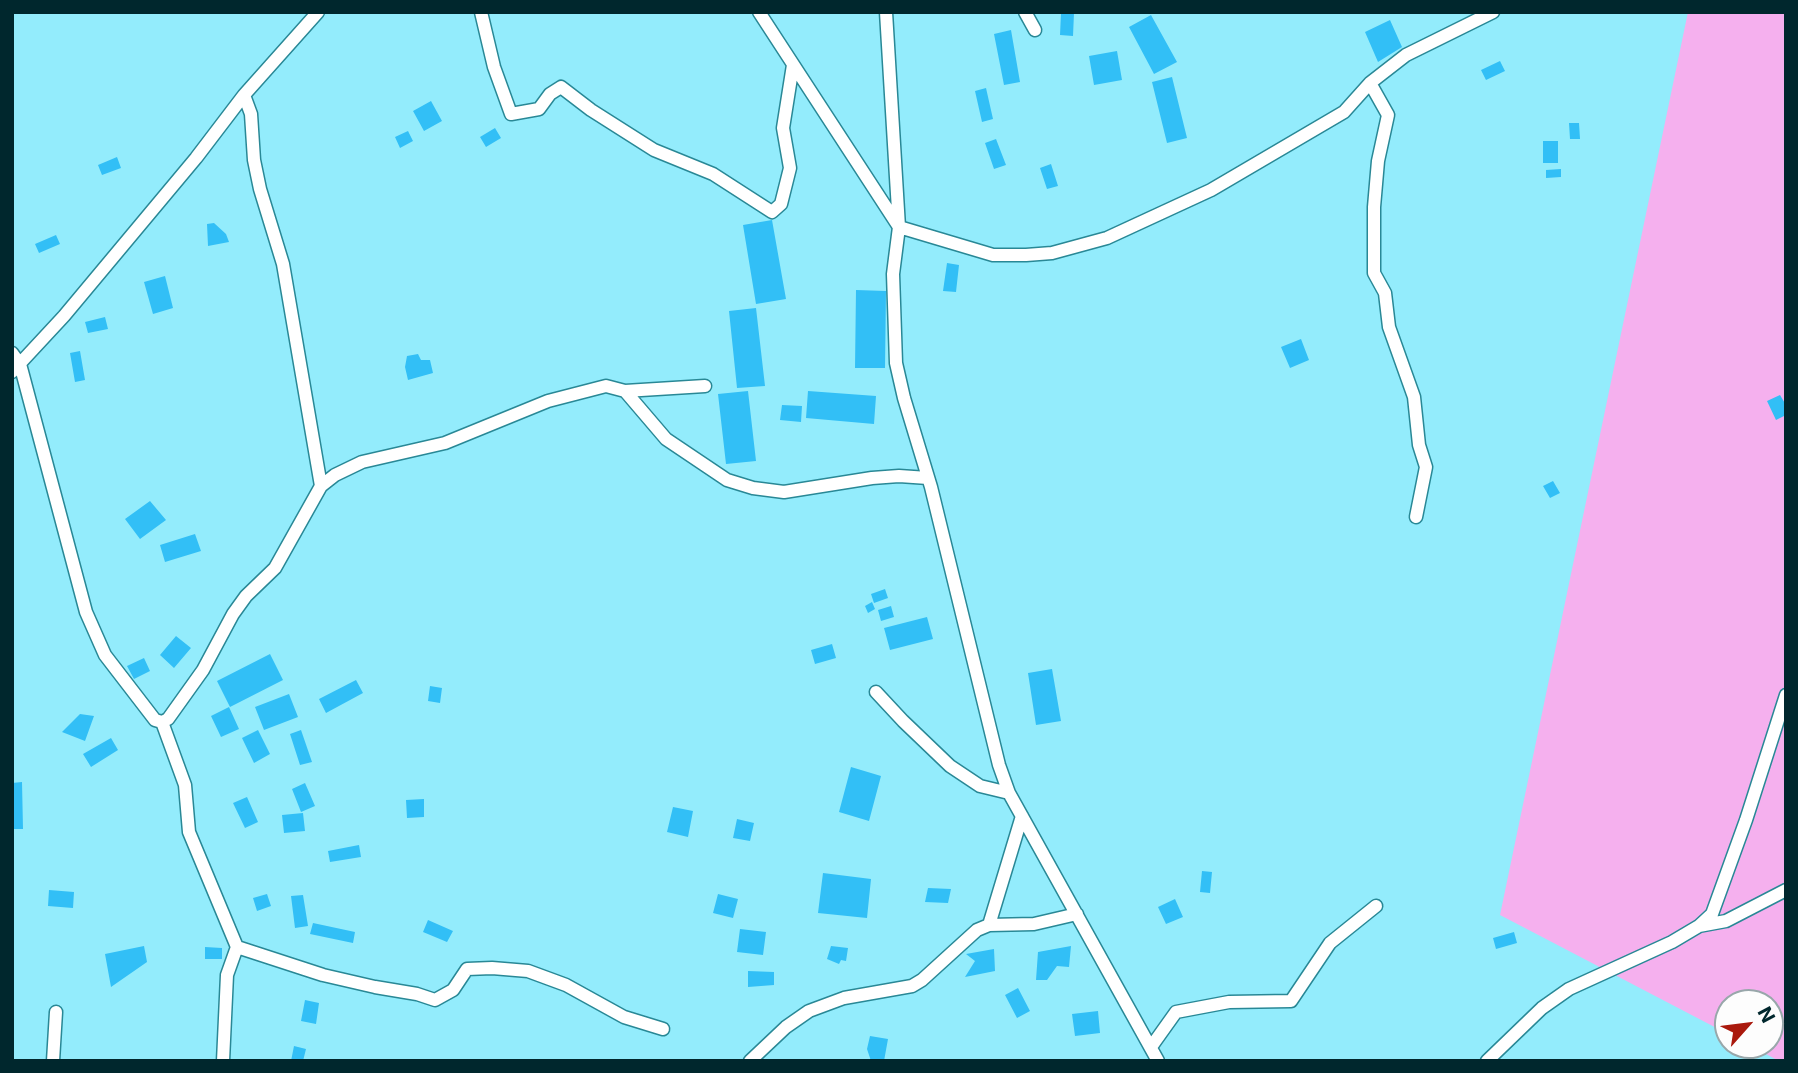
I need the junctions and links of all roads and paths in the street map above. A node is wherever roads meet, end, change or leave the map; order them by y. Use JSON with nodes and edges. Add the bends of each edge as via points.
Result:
{"nodes":[{"id":1,"x":318,"y":12,"type":"edge"},
{"id":2,"x":481,"y":12,"type":"edge"},
{"id":3,"x":759,"y":12,"type":"edge"},
{"id":4,"x":886,"y":12,"type":"edge"},
{"id":5,"x":1025,"y":12,"type":"edge"},
{"id":6,"x":1493,"y":12,"type":"edge"},
{"id":7,"x":1035,"y":30,"type":"dead end"},
{"id":8,"x":793,"y":65,"type":"junction"},
{"id":9,"x":1370,"y":83,"type":"junction"},
{"id":10,"x":244,"y":95,"type":"junction"},
{"id":11,"x":899,"y":227,"type":"junction"},
{"id":12,"x":15,"y":363,"type":"edge"},
{"id":13,"x":705,"y":386,"type":"dead end"},
{"id":14,"x":625,"y":391,"type":"junction"},
{"id":15,"x":928,"y":478,"type":"junction"},
{"id":16,"x":321,"y":486,"type":"junction"},
{"id":17,"x":1416,"y":517,"type":"dead end"},
{"id":18,"x":876,"y":692,"type":"dead end"},
{"id":19,"x":1786,"y":695,"type":"edge"},
{"id":20,"x":162,"y":722,"type":"junction"},
{"id":21,"x":1009,"y":793,"type":"junction"},
{"id":22,"x":1022,"y":816,"type":"junction"},
{"id":23,"x":1786,"y":891,"type":"edge"},
{"id":24,"x":1376,"y":906,"type":"dead end"},
{"id":25,"x":1077,"y":914,"type":"junction"},
{"id":26,"x":989,"y":925,"type":"junction"},
{"id":27,"x":1699,"y":926,"type":"junction"},
{"id":28,"x":237,"y":947,"type":"junction"},
{"id":29,"x":56,"y":1012,"type":"dead end"},
{"id":30,"x":663,"y":1029,"type":"dead end"},
{"id":31,"x":1150,"y":1047,"type":"junction"},
{"id":32,"x":53,"y":1061,"type":"edge"},
{"id":33,"x":223,"y":1061,"type":"edge"},
{"id":34,"x":750,"y":1061,"type":"edge"},
{"id":35,"x":1158,"y":1061,"type":"edge"},
{"id":36,"x":1487,"y":1061,"type":"edge"}],
"edges":[{"from":1,"to":10,"type":"street"},
{"from":2,"to":8,"type":"street","via":[[511,114],[539,109],[561,87],[654,150],[713,174],[772,212],[781,204],[790,168],[783,128]]},
{"from":3,"to":8,"type":"street"},
{"from":4,"to":11,"type":"street"},
{"from":5,"to":7,"type":"street"},
{"from":6,"to":9,"type":"street","via":[[1406,55]]},
{"from":8,"to":11,"type":"street"},
{"from":9,"to":11,"type":"street","via":[[1344,112],[1316,130],[1211,190],[1107,238],[1052,253],[993,255]]},
{"from":9,"to":17,"type":"street","via":[[1388,115],[1378,161],[1374,273],[1414,397],[1426,467]]},
{"from":10,"to":12,"type":"street","via":[[64,316]]},
{"from":10,"to":16,"type":"street","via":[[251,114],[260,189],[283,264]]},
{"from":11,"to":15,"type":"street","via":[[893,274],[896,363]]},
{"from":12,"to":20,"type":"street","via":[[86,612],[105,655],[155,720]]},
{"from":13,"to":14,"type":"street"},
{"from":14,"to":15,"type":"street","via":[[666,439],[727,480],[783,492],[872,478]]},
{"from":14,"to":16,"type":"street","via":[[606,386],[548,401],[446,443],[362,462]]},
{"from":15,"to":21,"type":"street"},
{"from":16,"to":20,"type":"street","via":[[275,568],[246,596],[203,670]]},
{"from":18,"to":21,"type":"street","via":[[950,765],[980,786]]},
{"from":19,"to":27,"type":"street","via":[[1720,895],[1712,914]]},
{"from":20,"to":28,"type":"street","via":[[185,785],[189,832]]},
{"from":21,"to":22,"type":"street"},
{"from":22,"to":25,"type":"street"},
{"from":22,"to":26,"type":"street"},
{"from":23,"to":27,"type":"street","via":[[1726,920]]},
{"from":24,"to":31,"type":"street","via":[[1330,943],[1291,1001],[1230,1002],[1176,1012]]},
{"from":25,"to":26,"type":"street","via":[[1034,924]]},
{"from":25,"to":31,"type":"street"},
{"from":26,"to":34,"type":"street","via":[[976,930],[912,986],[844,998],[810,1011]]},
{"from":27,"to":36,"type":"street","via":[[1569,989],[1542,1008]]},
{"from":28,"to":30,"type":"street","via":[[323,975],[435,1000],[453,990],[467,969],[528,971],[566,985],[624,1017]]},
{"from":28,"to":33,"type":"street","via":[[227,975]]},
{"from":29,"to":32,"type":"street"},
{"from":31,"to":35,"type":"street"}]}
